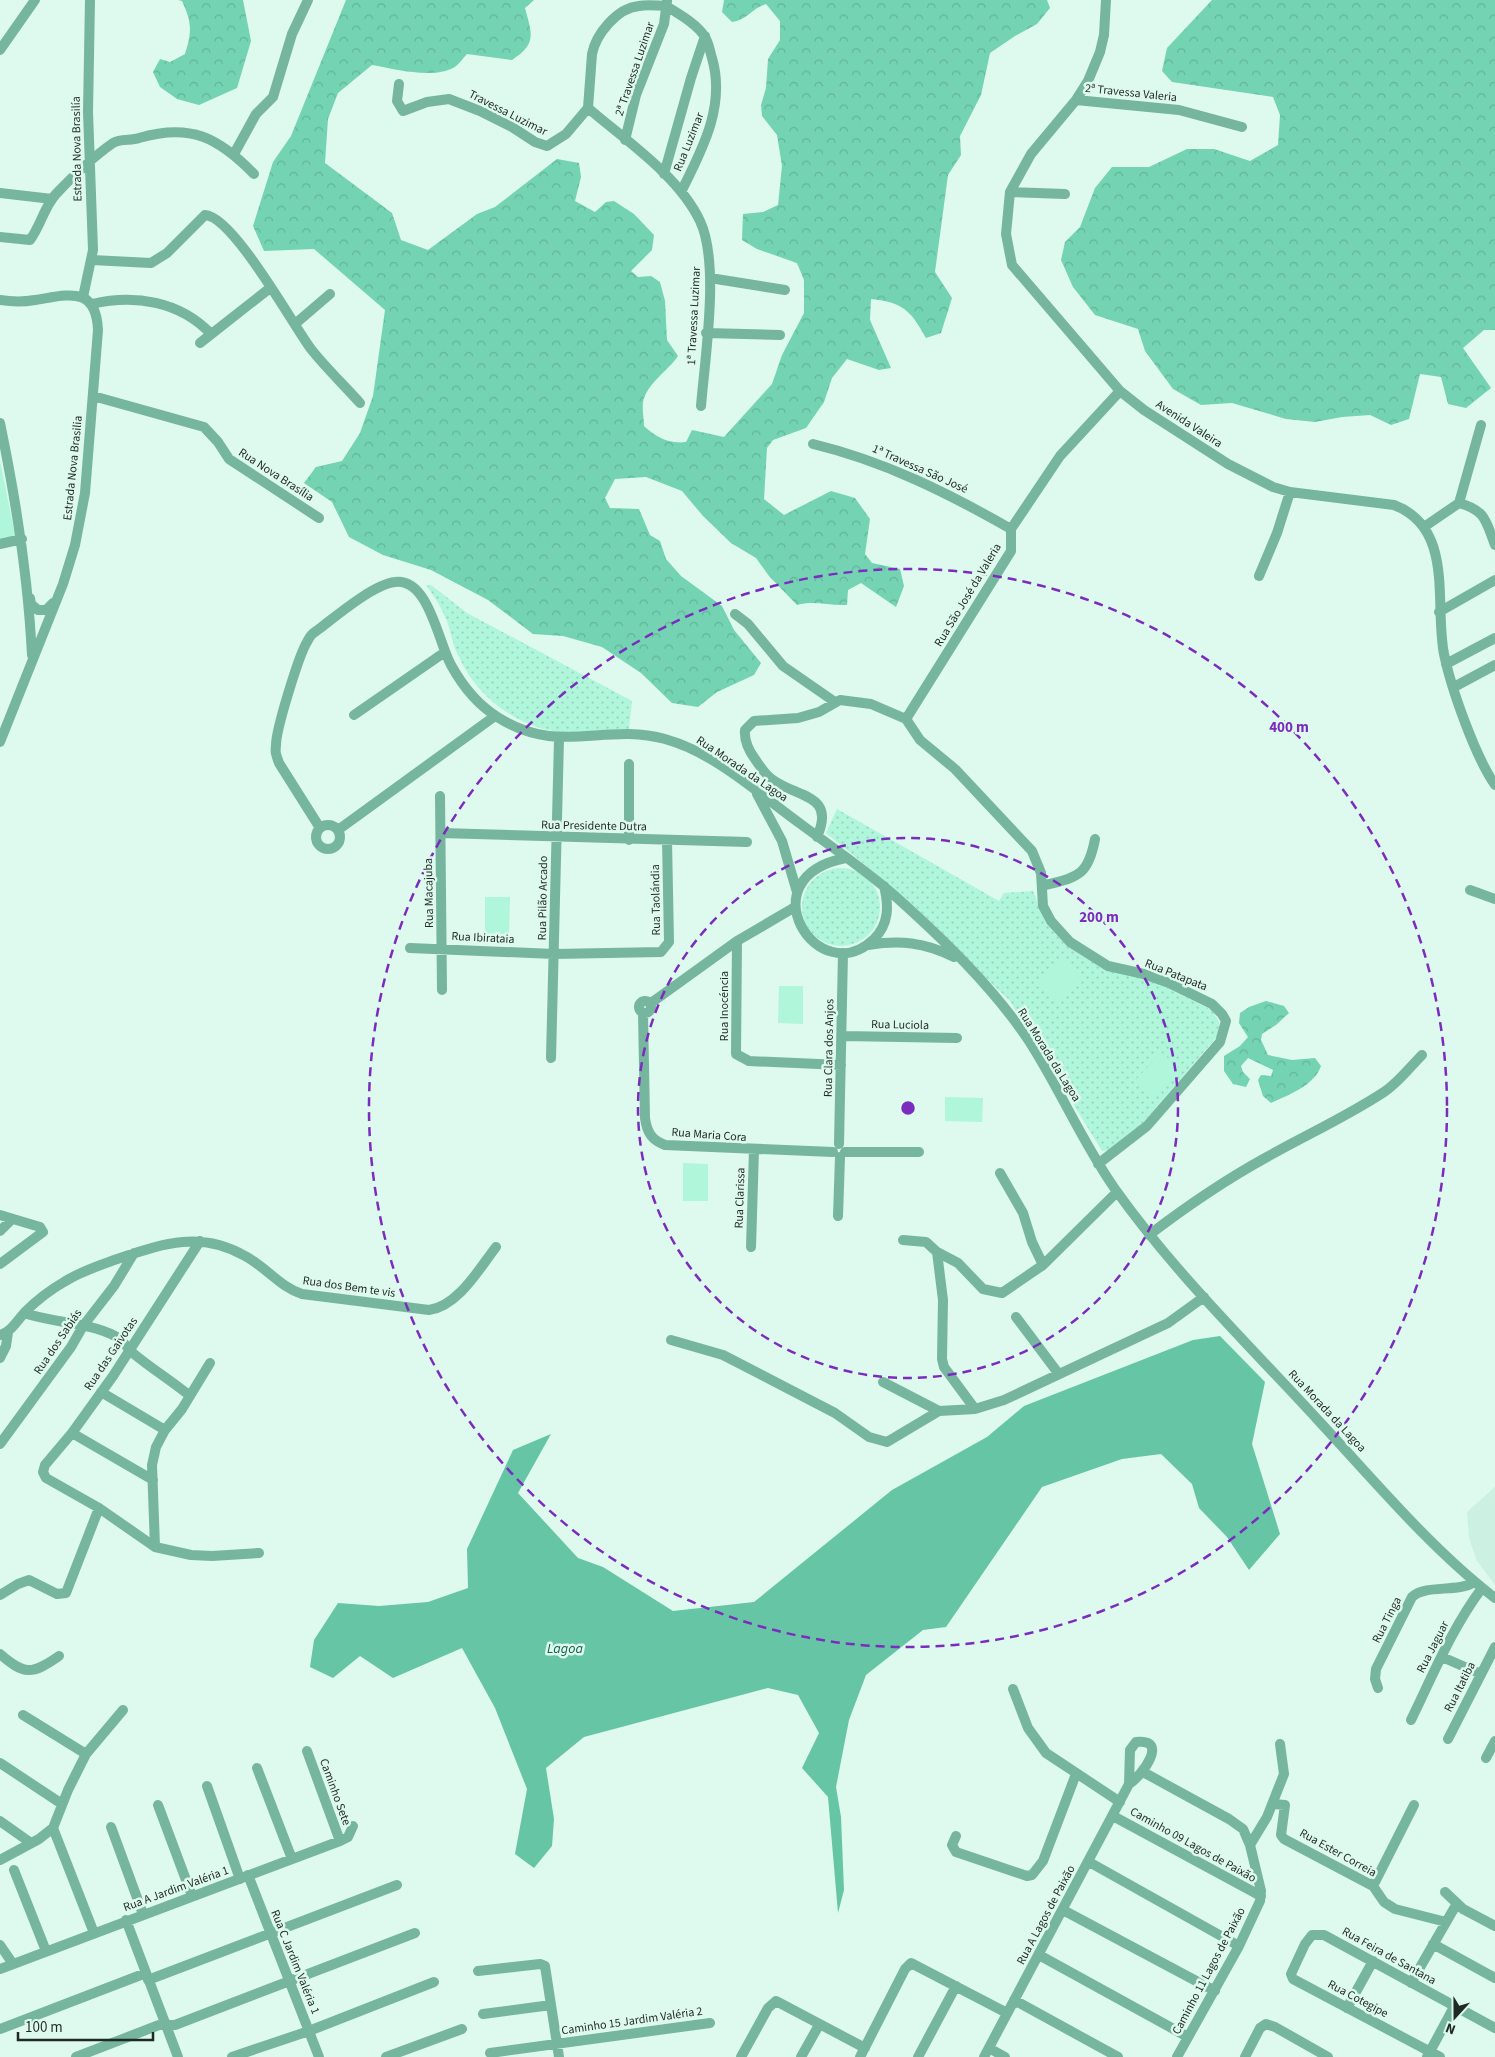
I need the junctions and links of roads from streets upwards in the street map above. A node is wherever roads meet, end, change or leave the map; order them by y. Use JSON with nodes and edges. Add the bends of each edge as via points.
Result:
{"nodes":[{"id":1,"x":35,"y":0,"type":"edge"},
{"id":2,"x":90,"y":0,"type":"edge"},
{"id":3,"x":308,"y":0,"type":"edge"},
{"id":4,"x":1106,"y":0,"type":"edge"},
{"id":5,"x":667,"y":3,"type":"edge"},
{"id":6,"x":705,"y":36,"type":"junction"},
{"id":7,"x":0,"y":50,"type":"edge"},
{"id":8,"x":399,"y":84,"type":"dead end"},
{"id":9,"x":1076,"y":100,"type":"junction"},
{"id":10,"x":588,"y":108,"type":"junction"},
{"id":11,"x":1242,"y":127,"type":"dead end"},
{"id":12,"x":625,"y":140,"type":"junction"},
{"id":13,"x":234,"y":154,"type":"junction"},
{"id":14,"x":89,"y":163,"type":"junction"},
{"id":15,"x":254,"y":174,"type":"dead end"},
{"id":16,"x":664,"y":174,"type":"junction"},
{"id":17,"x":681,"y":192,"type":"junction"},
{"id":18,"x":1010,"y":192,"type":"junction"},
{"id":19,"x":0,"y":193,"type":"edge"},
{"id":20,"x":1065,"y":194,"type":"dead end"},
{"id":21,"x":52,"y":199,"type":"junction"},
{"id":22,"x":0,"y":237,"type":"edge"},
{"id":23,"x":92,"y":260,"type":"junction"},
{"id":24,"x":710,"y":278,"type":"junction"},
{"id":25,"x":270,"y":288,"type":"junction"},
{"id":26,"x":785,"y":290,"type":"dead end"},
{"id":27,"x":330,"y":294,"type":"dead end"},
{"id":28,"x":83,"y":297,"type":"junction"},
{"id":29,"x":0,"y":300,"type":"edge"},
{"id":30,"x":92,"y":304,"type":"junction"},
{"id":31,"x":295,"y":324,"type":"junction"},
{"id":32,"x":706,"y":333,"type":"junction"},
{"id":33,"x":211,"y":334,"type":"junction"},
{"id":34,"x":780,"y":335,"type":"dead end"},
{"id":35,"x":200,"y":343,"type":"dead end"},
{"id":36,"x":1120,"y":391,"type":"junction"},
{"id":37,"x":93,"y":396,"type":"junction"},
{"id":38,"x":360,"y":403,"type":"dead end"},
{"id":39,"x":701,"y":406,"type":"dead end"},
{"id":40,"x":0,"y":423,"type":"edge"},
{"id":41,"x":1481,"y":425,"type":"dead end"},
{"id":42,"x":813,"y":444,"type":"dead end"},
{"id":43,"x":1290,"y":492,"type":"junction"},
{"id":44,"x":1459,"y":503,"type":"junction"},
{"id":45,"x":319,"y":518,"type":"dead end"},
{"id":46,"x":1424,"y":527,"type":"junction"},
{"id":47,"x":1012,"y":529,"type":"junction"},
{"id":48,"x":22,"y":539,"type":"junction"},
{"id":49,"x":0,"y":544,"type":"edge"},
{"id":50,"x":1495,"y":545,"type":"edge"},
{"id":51,"x":1258,"y":576,"type":"dead end"},
{"id":52,"x":1495,"y":580,"type":"edge"},
{"id":53,"x":29,"y":596,"type":"junction"},
{"id":54,"x":56,"y":600,"type":"junction"},
{"id":55,"x":1439,"y":612,"type":"junction"},
{"id":56,"x":735,"y":614,"type":"dead end"},
{"id":57,"x":1495,"y":638,"type":"edge"},
{"id":58,"x":445,"y":652,"type":"junction"},
{"id":59,"x":33,"y":658,"type":"junction"},
{"id":60,"x":1446,"y":664,"type":"junction"},
{"id":61,"x":1495,"y":665,"type":"edge"},
{"id":62,"x":1454,"y":687,"type":"junction"},
{"id":63,"x":835,"y":702,"type":"junction"},
{"id":64,"x":354,"y":715,"type":"dead end"},
{"id":65,"x":495,"y":716,"type":"junction"},
{"id":66,"x":906,"y":719,"type":"junction"},
{"id":67,"x":559,"y":739,"type":"junction"},
{"id":68,"x":0,"y":742,"type":"edge"},
{"id":69,"x":629,"y":764,"type":"dead end"},
{"id":70,"x":1495,"y":785,"type":"edge"},
{"id":71,"x":755,"y":791,"type":"junction"},
{"id":72,"x":440,"y":796,"type":"dead end"},
{"id":73,"x":320,"y":828,"type":"junction"},
{"id":74,"x":338,"y":830,"type":"junction"},
{"id":75,"x":441,"y":833,"type":"junction"},
{"id":76,"x":817,"y":837,"type":"junction"},
{"id":77,"x":557,"y":838,"type":"junction"},
{"id":78,"x":1095,"y":839,"type":"dead end"},
{"id":79,"x":629,"y":840,"type":"junction"},
{"id":80,"x":667,"y":840,"type":"junction"},
{"id":81,"x":747,"y":842,"type":"dead end"},
{"id":82,"x":846,"y":858,"type":"junction"},
{"id":83,"x":884,"y":886,"type":"junction"},
{"id":84,"x":1042,"y":886,"type":"junction"},
{"id":85,"x":1470,"y":890,"type":"dead end"},
{"id":86,"x":797,"y":892,"type":"junction"},
{"id":87,"x":1495,"y":899,"type":"edge"},
{"id":88,"x":795,"y":907,"type":"junction"},
{"id":89,"x":737,"y":941,"type":"junction"},
{"id":90,"x":868,"y":945,"type":"junction"},
{"id":91,"x":410,"y":948,"type":"dead end"},
{"id":92,"x":442,"y":948,"type":"junction"},
{"id":93,"x":657,"y":953,"type":"joint"},
{"id":94,"x":843,"y":953,"type":"junction"},
{"id":95,"x":554,"y":954,"type":"junction"},
{"id":96,"x":963,"y":961,"type":"junction"},
{"id":97,"x":442,"y":990,"type":"dead end"},
{"id":98,"x":843,"y":1036,"type":"junction"},
{"id":99,"x":957,"y":1038,"type":"dead end"},
{"id":100,"x":1422,"y":1055,"type":"dead end"},
{"id":101,"x":551,"y":1058,"type":"dead end"},
{"id":102,"x":841,"y":1065,"type":"junction"},
{"id":103,"x":754,"y":1150,"type":"junction"},
{"id":104,"x":839,"y":1151,"type":"junction"},
{"id":105,"x":919,"y":1152,"type":"dead end"},
{"id":106,"x":1098,"y":1164,"type":"junction"},
{"id":107,"x":1000,"y":1173,"type":"dead end"},
{"id":108,"x":1117,"y":1192,"type":"junction"},
{"id":109,"x":0,"y":1215,"type":"edge"},
{"id":110,"x":838,"y":1216,"type":"dead end"},
{"id":111,"x":12,"y":1219,"type":"junction"},
{"id":112,"x":0,"y":1231,"type":"edge"},
{"id":113,"x":1148,"y":1235,"type":"junction"},
{"id":114,"x":903,"y":1240,"type":"dead end"},
{"id":115,"x":200,"y":1241,"type":"junction"},
{"id":116,"x":496,"y":1247,"type":"dead end"},
{"id":117,"x":751,"y":1247,"type":"dead end"},
{"id":118,"x":937,"y":1252,"type":"junction"},
{"id":119,"x":134,"y":1253,"type":"junction"},
{"id":120,"x":0,"y":1264,"type":"edge"},
{"id":121,"x":1043,"y":1265,"type":"junction"},
{"id":122,"x":1204,"y":1297,"type":"junction"},
{"id":123,"x":24,"y":1313,"type":"junction"},
{"id":124,"x":1016,"y":1316,"type":"dead end"},
{"id":125,"x":83,"y":1326,"type":"junction"},
{"id":126,"x":4,"y":1334,"type":"edge"},
{"id":127,"x":671,"y":1340,"type":"dead end"},
{"id":128,"x":129,"y":1350,"type":"junction"},
{"id":129,"x":0,"y":1358,"type":"edge"},
{"id":130,"x":210,"y":1363,"type":"dead end"},
{"id":131,"x":1058,"y":1373,"type":"junction"},
{"id":132,"x":883,"y":1382,"type":"dead end"},
{"id":133,"x":100,"y":1392,"type":"junction"},
{"id":134,"x":190,"y":1396,"type":"junction"},
{"id":135,"x":975,"y":1409,"type":"junction"},
{"id":136,"x":938,"y":1411,"type":"junction"},
{"id":137,"x":165,"y":1430,"type":"junction"},
{"id":138,"x":72,"y":1433,"type":"junction"},
{"id":139,"x":0,"y":1444,"type":"edge"},
{"id":140,"x":153,"y":1480,"type":"junction"},
{"id":141,"x":100,"y":1508,"type":"junction"},
{"id":142,"x":155,"y":1547,"type":"junction"},
{"id":143,"x":259,"y":1552,"type":"dead end"},
{"id":144,"x":1479,"y":1585,"type":"junction"},
{"id":145,"x":0,"y":1595,"type":"edge"},
{"id":146,"x":1495,"y":1598,"type":"edge"},
{"id":147,"x":1495,"y":1647,"type":"edge"},
{"id":148,"x":0,"y":1654,"type":"edge"},
{"id":149,"x":59,"y":1656,"type":"dead end"},
{"id":150,"x":1442,"y":1657,"type":"junction"},
{"id":151,"x":1481,"y":1674,"type":"junction"},
{"id":152,"x":1378,"y":1688,"type":"dead end"},
{"id":153,"x":1013,"y":1689,"type":"dead end"},
{"id":154,"x":124,"y":1710,"type":"dead end"},
{"id":155,"x":24,"y":1715,"type":"dead end"},
{"id":156,"x":1411,"y":1720,"type":"dead end"},
{"id":157,"x":1448,"y":1739,"type":"dead end"},
{"id":158,"x":1495,"y":1741,"type":"edge"},
{"id":159,"x":1280,"y":1744,"type":"dead end"},
{"id":160,"x":307,"y":1750,"type":"dead end"},
{"id":161,"x":86,"y":1754,"type":"junction"},
{"id":162,"x":1486,"y":1758,"type":"dead end"},
{"id":163,"x":0,"y":1763,"type":"edge"},
{"id":164,"x":257,"y":1768,"type":"dead end"},
{"id":165,"x":1143,"y":1772,"type":"junction"},
{"id":166,"x":1076,"y":1774,"type":"junction"},
{"id":167,"x":1129,"y":1784,"type":"junction"},
{"id":168,"x":207,"y":1786,"type":"dead end"},
{"id":169,"x":1120,"y":1802,"type":"junction"},
{"id":170,"x":62,"y":1804,"type":"junction"},
{"id":171,"x":1273,"y":1804,"type":"junction"},
{"id":172,"x":158,"y":1805,"type":"dead end"},
{"id":173,"x":1414,"y":1805,"type":"dead end"},
{"id":174,"x":1113,"y":1816,"type":"junction"},
{"id":175,"x":0,"y":1820,"type":"edge"},
{"id":176,"x":111,"y":1826,"type":"dead end"},
{"id":177,"x":353,"y":1826,"type":"dead end"},
{"id":178,"x":54,"y":1828,"type":"junction"},
{"id":179,"x":956,"y":1836,"type":"dead end"},
{"id":180,"x":340,"y":1841,"type":"junction"},
{"id":181,"x":31,"y":1843,"type":"junction"},
{"id":182,"x":1250,"y":1844,"type":"junction"},
{"id":183,"x":292,"y":1859,"type":"junction"},
{"id":184,"x":0,"y":1860,"type":"edge"},
{"id":185,"x":1089,"y":1862,"type":"junction"},
{"id":186,"x":14,"y":1870,"type":"dead end"},
{"id":187,"x":244,"y":1877,"type":"junction"},
{"id":188,"x":397,"y":1885,"type":"dead end"},
{"id":189,"x":1373,"y":1886,"type":"junction"},
{"id":190,"x":1445,"y":1892,"type":"dead end"},
{"id":191,"x":192,"y":1896,"type":"junction"},
{"id":192,"x":1261,"y":1896,"type":"junction"},
{"id":193,"x":1456,"y":1905,"type":"junction"},
{"id":194,"x":1063,"y":1910,"type":"junction"},
{"id":195,"x":143,"y":1914,"type":"junction"},
{"id":196,"x":126,"y":1920,"type":"junction"},
{"id":197,"x":1446,"y":1922,"type":"junction"},
{"id":198,"x":1495,"y":1926,"type":"edge"},
{"id":199,"x":94,"y":1932,"type":"junction"},
{"id":200,"x":269,"y":1932,"type":"junction"},
{"id":201,"x":415,"y":1933,"type":"dead end"},
{"id":202,"x":1433,"y":1944,"type":"junction"},
{"id":203,"x":0,"y":1945,"type":"edge"},
{"id":204,"x":1239,"y":1946,"type":"junction"},
{"id":205,"x":1302,"y":1949,"type":"joint"},
{"id":206,"x":46,"y":1951,"type":"junction"},
{"id":207,"x":1039,"y":1955,"type":"junction"},
{"id":208,"x":1373,"y":1961,"type":"junction"},
{"id":209,"x":13,"y":1964,"type":"junction"},
{"id":210,"x":0,"y":1969,"type":"edge"},
{"id":211,"x":478,"y":1971,"type":"dead end"},
{"id":212,"x":147,"y":1977,"type":"junction"},
{"id":213,"x":1495,"y":1978,"type":"edge"},
{"id":214,"x":289,"y":1982,"type":"junction"},
{"id":215,"x":434,"y":1982,"type":"dead end"},
{"id":216,"x":1411,"y":1983,"type":"junction"},
{"id":217,"x":956,"y":1986,"type":"junction"},
{"id":218,"x":1215,"y":1990,"type":"junction"},
{"id":219,"x":1014,"y":2000,"type":"junction"},
{"id":220,"x":551,"y":2005,"type":"junction"},
{"id":221,"x":1454,"y":2007,"type":"junction"},
{"id":222,"x":1347,"y":2008,"type":"junction"},
{"id":223,"x":1007,"y":2013,"type":"junction"},
{"id":224,"x":483,"y":2014,"type":"dead end"},
{"id":225,"x":166,"y":2024,"type":"junction"},
{"id":226,"x":710,"y":2024,"type":"dead end"},
{"id":227,"x":819,"y":2025,"type":"junction"},
{"id":228,"x":1495,"y":2028,"type":"edge"},
{"id":229,"x":0,"y":2029,"type":"edge"},
{"id":230,"x":462,"y":2029,"type":"dead end"},
{"id":231,"x":309,"y":2031,"type":"junction"},
{"id":232,"x":1188,"y":2036,"type":"junction"},
{"id":233,"x":557,"y":2044,"type":"junction"},
{"id":234,"x":986,"y":2052,"type":"edge"},
{"id":235,"x":490,"y":2053,"type":"dead end"},
{"id":236,"x":862,"y":2053,"type":"edge"},
{"id":237,"x":1429,"y":2054,"type":"edge"},
{"id":238,"x":76,"y":2057,"type":"edge"},
{"id":239,"x":178,"y":2057,"type":"edge"},
{"id":240,"x":232,"y":2057,"type":"edge"},
{"id":241,"x":319,"y":2057,"type":"edge"},
{"id":242,"x":386,"y":2057,"type":"edge"},
{"id":243,"x":559,"y":2057,"type":"edge"},
{"id":244,"x":740,"y":2057,"type":"edge"},
{"id":245,"x":801,"y":2057,"type":"edge"},
{"id":246,"x":918,"y":2057,"type":"edge"},
{"id":247,"x":1005,"y":2057,"type":"edge"},
{"id":248,"x":1118,"y":2057,"type":"edge"},
{"id":249,"x":1177,"y":2057,"type":"edge"},
{"id":250,"x":1245,"y":2057,"type":"edge"},
{"id":251,"x":1328,"y":2057,"type":"edge"},
{"id":252,"x":1440,"y":2057,"type":"edge"}],
"edges":[{"from":1,"to":7,"type":"street"},
{"from":2,"to":14,"type":"street","name":"Estrada Nova Brasilía"},
{"from":3,"to":13,"type":"street","via":[[292,34],[270,102],[256,114]]},
{"from":4,"to":9,"type":"street","name":"Avenida Valeira","via":[[1100,52]]},
{"from":5,"to":6,"type":"street"},
{"from":5,"to":10,"type":"street","via":[[630,8],[605,28],[592,54]]},
{"from":5,"to":12,"type":"street","name":"2ª Travessa Luzimar","via":[[664,24],[636,95]]},
{"from":6,"to":16,"type":"street"},
{"from":6,"to":17,"type":"street","name":"Rua Luzimar","via":[[717,75],[717,96],[701,151]]},
{"from":8,"to":10,"type":"street","name":"Travessa Luzimar","via":[[397,101],[403,111],[427,102],[449,99],[480,111],[547,146],[566,134]]},
{"from":9,"to":11,"type":"street","name":"2ª Travessa Valeria","via":[[1179,110]]},
{"from":9,"to":18,"type":"street","name":"Avenida Valeira","via":[[1031,154]]},
{"from":10,"to":12,"type":"street","name":"1ª Travessa Luzimar"},
{"from":12,"to":16,"type":"street","name":"1ª Travessa Luzimar"},
{"from":13,"to":14,"type":"street","via":[[195,135],[166,131],[119,141]]},
{"from":13,"to":15,"type":"street"},
{"from":14,"to":21,"type":"street"},
{"from":14,"to":23,"type":"street","name":"Estrada Nova Brasilía"},
{"from":16,"to":17,"type":"street","name":"1ª Travessa Luzimar"},
{"from":17,"to":24,"type":"street","name":"1ª Travessa Luzimar","via":[[700,220]]},
{"from":18,"to":20,"type":"street"},
{"from":18,"to":36,"type":"street","name":"Avenida Valeira","via":[[1006,234],[1012,265]]},
{"from":19,"to":21,"type":"street"},
{"from":21,"to":22,"type":"street","via":[[30,240]]},
{"from":23,"to":25,"type":"street","via":[[151,263],[167,253],[208,215],[229,232],[251,257]]},
{"from":23,"to":28,"type":"street","name":"Estrada Nova Brasilía"},
{"from":24,"to":26,"type":"street"},
{"from":24,"to":32,"type":"street","name":"1ª Travessa Luzimar"},
{"from":25,"to":31,"type":"street"},
{"from":25,"to":33,"type":"street"},
{"from":27,"to":31,"type":"street"},
{"from":28,"to":29,"type":"street","via":[[64,295],[24,301]]},
{"from":28,"to":30,"type":"street"},
{"from":30,"to":33,"type":"street","via":[[124,299],[174,307]]},
{"from":30,"to":37,"type":"street","name":"Estrada Nova Brasilia","via":[[98,330]]},
{"from":31,"to":38,"type":"street","via":[[312,349]]},
{"from":32,"to":34,"type":"street"},
{"from":32,"to":39,"type":"street","name":"1ª Travessa Luzimar"},
{"from":33,"to":35,"type":"street"},
{"from":36,"to":43,"type":"street","name":"Avenida Valeira","via":[[1228,464]]},
{"from":36,"to":47,"type":"street","name":"Rua São José da Valeria","via":[[1060,456]]},
{"from":37,"to":45,"type":"street","name":"Rua Nova Brasília","via":[[204,427],[229,459]]},
{"from":37,"to":54,"type":"street","name":"Estrada Nova Brasilia","via":[[82,514],[70,566]]},
{"from":40,"to":48,"type":"street","name":"Estrada Nova Brasilia"},
{"from":41,"to":44,"type":"street"},
{"from":42,"to":47,"type":"street","name":"1ª Travessa São José","via":[[851,453],[902,473]]},
{"from":43,"to":46,"type":"street","name":"Avenida Valeira","via":[[1394,506],[1405,510]]},
{"from":43,"to":51,"type":"street"},
{"from":44,"to":46,"type":"street"},
{"from":44,"to":50,"type":"street","via":[[1480,512]]},
{"from":46,"to":55,"type":"street","name":"Avenida Valeira","via":[[1435,552],[1438,569]]},
{"from":47,"to":66,"type":"street","name":"Rua São José da Valeria","via":[[1011,551]]},
{"from":48,"to":49,"type":"street"},
{"from":48,"to":53,"type":"street","name":"Estrada Nova Brasilia"},
{"from":52,"to":55,"type":"street"},
{"from":53,"to":54,"type":"street","via":[[31,604],[38,610],[46,610]]},
{"from":53,"to":59,"type":"street","name":"Estrada Nova Brasilia"},
{"from":54,"to":59,"type":"street","name":"Estrada Nova Brasilia"},
{"from":55,"to":60,"type":"street","name":"Avenida Valeira"},
{"from":56,"to":63,"type":"street","via":[[748,624],[783,666]]},
{"from":57,"to":60,"type":"street"},
{"from":58,"to":64,"type":"street"},
{"from":58,"to":65,"type":"street","name":"Rua Morada da Lagoa","via":[[462,682]]},
{"from":58,"to":73,"type":"street","name":"Rua Morada da Lagoa","via":[[418,589],[399,581],[390,582],[371,593],[313,633],[304,646],[277,736],[276,754]]},
{"from":59,"to":68,"type":"street","name":"Estrada Nova Brasilia"},
{"from":60,"to":62,"type":"street","name":"Avenida Valeira"},
{"from":61,"to":62,"type":"street"},
{"from":62,"to":70,"type":"street","name":"Avenida Valeira","via":[[1471,736]]},
{"from":63,"to":66,"type":"street","via":[[848,700],[871,704]]},
{"from":63,"to":76,"type":"street","via":[[819,712],[798,718],[754,721],[748,725],[744,735],[749,751],[771,779],[816,800],[822,813]]},
{"from":65,"to":67,"type":"street","name":"Rua Morada da Lagoa","via":[[519,729]]},
{"from":65,"to":74,"type":"street"},
{"from":66,"to":84,"type":"street","name":"Rua Patapata","via":[[920,740],[955,769],[1020,836],[1039,865]]},
{"from":67,"to":71,"type":"street","name":"Rua Morada da Lagoa","via":[[639,734],[662,738],[701,754]]},
{"from":67,"to":77,"type":"street","name":"Rua Pilão Arcado"},
{"from":69,"to":79,"type":"street"},
{"from":71,"to":76,"type":"street","name":"Rua Morada da Lagoa"},
{"from":71,"to":86,"type":"street","via":[[782,841]]},
{"from":72,"to":75,"type":"street","name":"Rua Macajuba"},
{"from":73,"to":74,"type":"street","via":[[329,825]]},
{"from":73,"to":74,"type":"street","via":[[317,842],[324,849],[338,844]]},
{"from":75,"to":77,"type":"street","name":"Rua Presidente Dutra"},
{"from":75,"to":92,"type":"street","name":"Rua Macajuba"},
{"from":76,"to":82,"type":"street","name":"Rua Morada da Lagoa"},
{"from":77,"to":79,"type":"street","name":"Rua Presidente Dutra"},
{"from":77,"to":95,"type":"street","name":"Rua Pilão Arcado"},
{"from":78,"to":84,"type":"street","via":[[1091,859],[1082,871],[1074,877]]},
{"from":79,"to":80,"type":"street","name":"Rua Presidente Dutra"},
{"from":80,"to":81,"type":"street","name":"Rua Presidente Dutra"},
{"from":80,"to":93,"type":"street","name":"Rua Taolándia","via":[[669,942],[665,950]]},
{"from":82,"to":83,"type":"street","name":"Rua Morada da Lagoa"},
{"from":82,"to":86,"type":"street","via":[[815,868],[804,878]]},
{"from":83,"to":90,"type":"street","via":[[888,903],[886,919],[879,934]]},
{"from":83,"to":96,"type":"street","name":"Rua Morada da Lagoa"},
{"from":84,"to":106,"type":"street","name":"Rua Patapata","via":[[1046,913],[1077,947],[1108,966],[1144,974],[1212,1004],[1226,1021],[1220,1042],[1147,1126]]},
{"from":85,"to":87,"type":"street"},
{"from":86,"to":88,"type":"street"},
{"from":88,"to":89,"type":"street"},
{"from":88,"to":94,"type":"street","via":[[802,930],[809,940]]},
{"from":89,"to":102,"type":"street","name":"Rua Inocéncia","via":[[736,1054],[749,1061]]},
{"from":89,"to":103,"type":"street","name":"Rua Maria Cora","via":[[650,1003],[651,1010],[643,1012],[645,1118],[650,1135],[666,1145]]},
{"from":90,"to":94,"type":"street"},
{"from":90,"to":96,"type":"street","via":[[892,941],[919,943]]},
{"from":91,"to":92,"type":"street","name":"Rua Ibirataia"},
{"from":92,"to":95,"type":"street","name":"Rua Ibirataia"},
{"from":92,"to":97,"type":"street","name":"Rua Macajuba"},
{"from":93,"to":95,"type":"street","name":"Rua Ibirataia"},
{"from":94,"to":98,"type":"street","name":"Rua Clara dos Anjos"},
{"from":95,"to":101,"type":"street","name":"Rua Pilão Arcado"},
{"from":96,"to":106,"type":"street","name":"Rua Morada da Lagoa","via":[[999,1000],[1031,1045]]},
{"from":98,"to":99,"type":"street","name":"Rua Luciola"},
{"from":98,"to":102,"type":"street","name":"Rua Clara dos Anjos"},
{"from":100,"to":113,"type":"street","via":[[1384,1092],[1224,1182]]},
{"from":102,"to":104,"type":"street","name":"Rua Clara dos Anjos"},
{"from":103,"to":104,"type":"street","name":"Rua Maria Cora"},
{"from":103,"to":117,"type":"street","name":"Rua Clarissa"},
{"from":104,"to":105,"type":"street","name":"Rua Maria Cora"},
{"from":104,"to":110,"type":"street","name":"Rua Clara dos Anjos"},
{"from":106,"to":108,"type":"street","name":"Rua Morada da Lagoa"},
{"from":107,"to":121,"type":"street","via":[[1023,1213]]},
{"from":108,"to":113,"type":"street","name":"Rua Morada da Lagoa"},
{"from":108,"to":121,"type":"street"},
{"from":109,"to":111,"type":"street"},
{"from":111,"to":112,"type":"street"},
{"from":111,"to":120,"type":"street","via":[[40,1227],[43,1232]]},
{"from":113,"to":122,"type":"street","name":"Rua Morada da Lagoa"},
{"from":114,"to":118,"type":"street","via":[[926,1242]]},
{"from":115,"to":116,"type":"street","name":"Rua dos Bem te vis","via":[[246,1256],[286,1287],[302,1294],[429,1310],[451,1301]]},
{"from":115,"to":119,"type":"street","name":"Rua dos Bem te vis","via":[[167,1243]]},
{"from":115,"to":128,"type":"street","name":"Rua das Gaivotas"},
{"from":118,"to":121,"type":"street","via":[[958,1263],[983,1290],[994,1293],[1002,1293]]},
{"from":118,"to":135,"type":"street","via":[[943,1300],[942,1359],[944,1367]]},
{"from":119,"to":123,"type":"street","name":"Rua dos Bem te vis","via":[[73,1277]]},
{"from":119,"to":125,"type":"street","name":"Rua dos Sabiás","via":[[114,1286]]},
{"from":122,"to":131,"type":"street","via":[[1168,1323]]},
{"from":122,"to":144,"type":"street","name":"Rua Morada da Lagoa","via":[[1401,1508]]},
{"from":123,"to":125,"type":"street","via":[[51,1322]]},
{"from":123,"to":126,"type":"street","name":"Rua dos Bem te vis"},
{"from":124,"to":131,"type":"street"},
{"from":125,"to":128,"type":"street","via":[[114,1335]]},
{"from":125,"to":139,"type":"street","name":"Rua dos Sabiás"},
{"from":126,"to":129,"type":"street","via":[[6,1346]]},
{"from":127,"to":136,"type":"street","via":[[723,1355],[834,1413],[878,1441],[897,1438]]},
{"from":128,"to":133,"type":"street","name":"Rua das Gaivotas"},
{"from":128,"to":134,"type":"street"},
{"from":130,"to":134,"type":"street"},
{"from":131,"to":135,"type":"street","via":[[1004,1400]]},
{"from":132,"to":136,"type":"street"},
{"from":133,"to":137,"type":"street"},
{"from":133,"to":138,"type":"street","name":"Rua das Gaivotas"},
{"from":134,"to":137,"type":"street"},
{"from":135,"to":136,"type":"street"},
{"from":137,"to":140,"type":"street","via":[[154,1454]]},
{"from":138,"to":140,"type":"street"},
{"from":138,"to":141,"type":"street","name":"Rua das Gaivotas","via":[[45,1465],[43,1472],[46,1478]]},
{"from":140,"to":142,"type":"street"},
{"from":141,"to":142,"type":"street"},
{"from":141,"to":145,"type":"street","via":[[66,1593],[60,1594],[29,1580]]},
{"from":142,"to":143,"type":"street","via":[[198,1555]]},
{"from":144,"to":146,"type":"street","name":"Rua Morada da Lagoa"},
{"from":144,"to":150,"type":"street","name":"Rua Jaguar"},
{"from":144,"to":152,"type":"street","name":"Rua Tinga","via":[[1423,1590],[1412,1597],[1376,1669]]},
{"from":147,"to":151,"type":"street","name":"Rua Itatiba"},
{"from":148,"to":149,"type":"street","via":[[26,1671],[45,1666]]},
{"from":150,"to":151,"type":"street"},
{"from":150,"to":156,"type":"street","name":"Rua Jaguar"},
{"from":151,"to":157,"type":"street","name":"Rua Itatiba"},
{"from":153,"to":166,"type":"street","via":[[1037,1744]]},
{"from":154,"to":161,"type":"street"},
{"from":155,"to":161,"type":"street"},
{"from":158,"to":162,"type":"street"},
{"from":159,"to":171,"type":"street","via":[[1284,1772]]},
{"from":160,"to":180,"type":"street","name":"Caminho Sete"},
{"from":161,"to":170,"type":"street"},
{"from":163,"to":170,"type":"street"},
{"from":164,"to":183,"type":"street"},
{"from":165,"to":167,"type":"street","name":"Rua A Lagos de Paixão"},
{"from":165,"to":167,"type":"street","name":"Rua A Lagos de Paixão","via":[[1153,1752],[1146,1744],[1136,1742],[1130,1750]]},
{"from":165,"to":182,"type":"street","via":[[1236,1823]]},
{"from":166,"to":169,"type":"street"},
{"from":166,"to":179,"type":"street","via":[[1043,1861],[1032,1875],[956,1852],[952,1845]]},
{"from":167,"to":169,"type":"street","name":"Rua A Lagos de Paixão"},
{"from":168,"to":187,"type":"street","name":"Rua C Jardim Valéria 1"},
{"from":169,"to":174,"type":"street","name":"Rua A Lagos de Paixão"},
{"from":170,"to":178,"type":"street"},
{"from":171,"to":182,"type":"street"},
{"from":171,"to":189,"type":"street","name":"Rua Ester Correia","via":[[1285,1806],[1282,1838]]},
{"from":172,"to":191,"type":"street"},
{"from":173,"to":189,"type":"street"},
{"from":174,"to":185,"type":"street","name":"Rua A Lagos de Paixão"},
{"from":174,"to":192,"type":"street","name":"Caminho 09 Lagos de Paixão"},
{"from":175,"to":181,"type":"street"},
{"from":176,"to":195,"type":"street"},
{"from":177,"to":180,"type":"street","name":"Rua A Jardim Valéria 1","via":[[352,1832]]},
{"from":178,"to":181,"type":"street"},
{"from":178,"to":199,"type":"street"},
{"from":180,"to":183,"type":"street","name":"Rua A Jardim Valéria 1"},
{"from":181,"to":184,"type":"street"},
{"from":182,"to":192,"type":"street"},
{"from":183,"to":187,"type":"street","name":"Rua A Jardim Valéria 1"},
{"from":185,"to":194,"type":"street","name":"Rua A Lagos de Paixão"},
{"from":185,"to":204,"type":"street"},
{"from":186,"to":206,"type":"street"},
{"from":187,"to":191,"type":"street","name":"Rua A Jardim Valéria 1"},
{"from":187,"to":200,"type":"street","name":"Rua C Jardim Valéria 1"},
{"from":188,"to":200,"type":"street"},
{"from":189,"to":197,"type":"street","name":"Rua Ester Correia","via":[[1384,1902],[1396,1909]]},
{"from":190,"to":193,"type":"street"},
{"from":191,"to":195,"type":"street","name":"Rua A Jardim Valéria 1"},
{"from":192,"to":204,"type":"street","name":"Caminho 11 Lagos de Paixão"},
{"from":193,"to":197,"type":"street"},
{"from":193,"to":198,"type":"street"},
{"from":194,"to":207,"type":"street","name":"Rua A Lagos de Paixão"},
{"from":194,"to":218,"type":"street"},
{"from":195,"to":196,"type":"street","name":"Rua A Jardim Valéria 1"},
{"from":196,"to":199,"type":"street","name":"Rua A Jardim Valéria 1"},
{"from":196,"to":212,"type":"street"},
{"from":197,"to":202,"type":"street"},
{"from":199,"to":206,"type":"street","name":"Rua A Jardim Valéria 1"},
{"from":200,"to":212,"type":"street"},
{"from":200,"to":214,"type":"street","name":"Rua C Jardim Valéria 1"},
{"from":201,"to":214,"type":"street"},
{"from":202,"to":213,"type":"street"},
{"from":202,"to":216,"type":"street"},
{"from":203,"to":209,"type":"street"},
{"from":204,"to":218,"type":"street","name":"Caminho 11 Lagos de Paixão"},
{"from":205,"to":208,"type":"street","name":"Rua Feira de Santana","via":[[1312,1935],[1320,1933]]},
{"from":205,"to":222,"type":"street","name":"Rua Cotegipe","via":[[1292,1978]]},
{"from":206,"to":209,"type":"street","name":"Rua A Jardim Valéria 1"},
{"from":207,"to":219,"type":"street","name":"Rua A Lagos de Paixão"},
{"from":207,"to":232,"type":"street"},
{"from":208,"to":216,"type":"street","name":"Rua Feira de Santana"},
{"from":208,"to":222,"type":"street"},
{"from":209,"to":210,"type":"street","name":"Rua A Jardim Valéria 1"},
{"from":211,"to":220,"type":"street","via":[[540,1964],[546,1968]]},
{"from":212,"to":225,"type":"street"},
{"from":212,"to":229,"type":"street"},
{"from":214,"to":225,"type":"street","via":[[175,2025]]},
{"from":214,"to":231,"type":"street","name":"Rua C Jardim Valéria 1"},
{"from":215,"to":231,"type":"street"},
{"from":216,"to":221,"type":"street","name":"Rua Feira de Santana"},
{"from":217,"to":223,"type":"street"},
{"from":217,"to":236,"type":"street","via":[[914,1963],[908,1964]]},
{"from":217,"to":246,"type":"street"},
{"from":218,"to":232,"type":"street","name":"Caminho 11 Lagos de Paixão"},
{"from":219,"to":223,"type":"street","name":"Rua A Lagos de Paixão"},
{"from":219,"to":248,"type":"street"},
{"from":220,"to":224,"type":"street"},
{"from":220,"to":233,"type":"street"},
{"from":221,"to":228,"type":"street","name":"Rua Feira de Santana"},
{"from":221,"to":237,"type":"street"},
{"from":222,"to":237,"type":"street","name":"Rua Cotegipe"},
{"from":223,"to":234,"type":"street","name":"Rua A Lagos de Paixão"},
{"from":225,"to":238,"type":"street"},
{"from":225,"to":239,"type":"street"},
{"from":226,"to":233,"type":"street","name":"Caminho 15 Jardim Valéria 2"},
{"from":227,"to":236,"type":"street"},
{"from":227,"to":244,"type":"street","via":[[777,2001],[772,2002]]},
{"from":227,"to":245,"type":"street"},
{"from":230,"to":242,"type":"street"},
{"from":231,"to":240,"type":"street"},
{"from":231,"to":241,"type":"street","name":"Rua C Jardim Valéria 1"},
{"from":232,"to":249,"type":"street","name":"Caminho 11 Lagos de Paixão"},
{"from":233,"to":235,"type":"street","name":"Caminho 15 Jardim Valéria 2"},
{"from":233,"to":243,"type":"street"},
{"from":234,"to":247,"type":"street"},
{"from":237,"to":252,"type":"street","name":"Rua Cotegipe"},
{"from":250,"to":251,"type":"street","via":[[1262,2025],[1271,2025]]}]}
